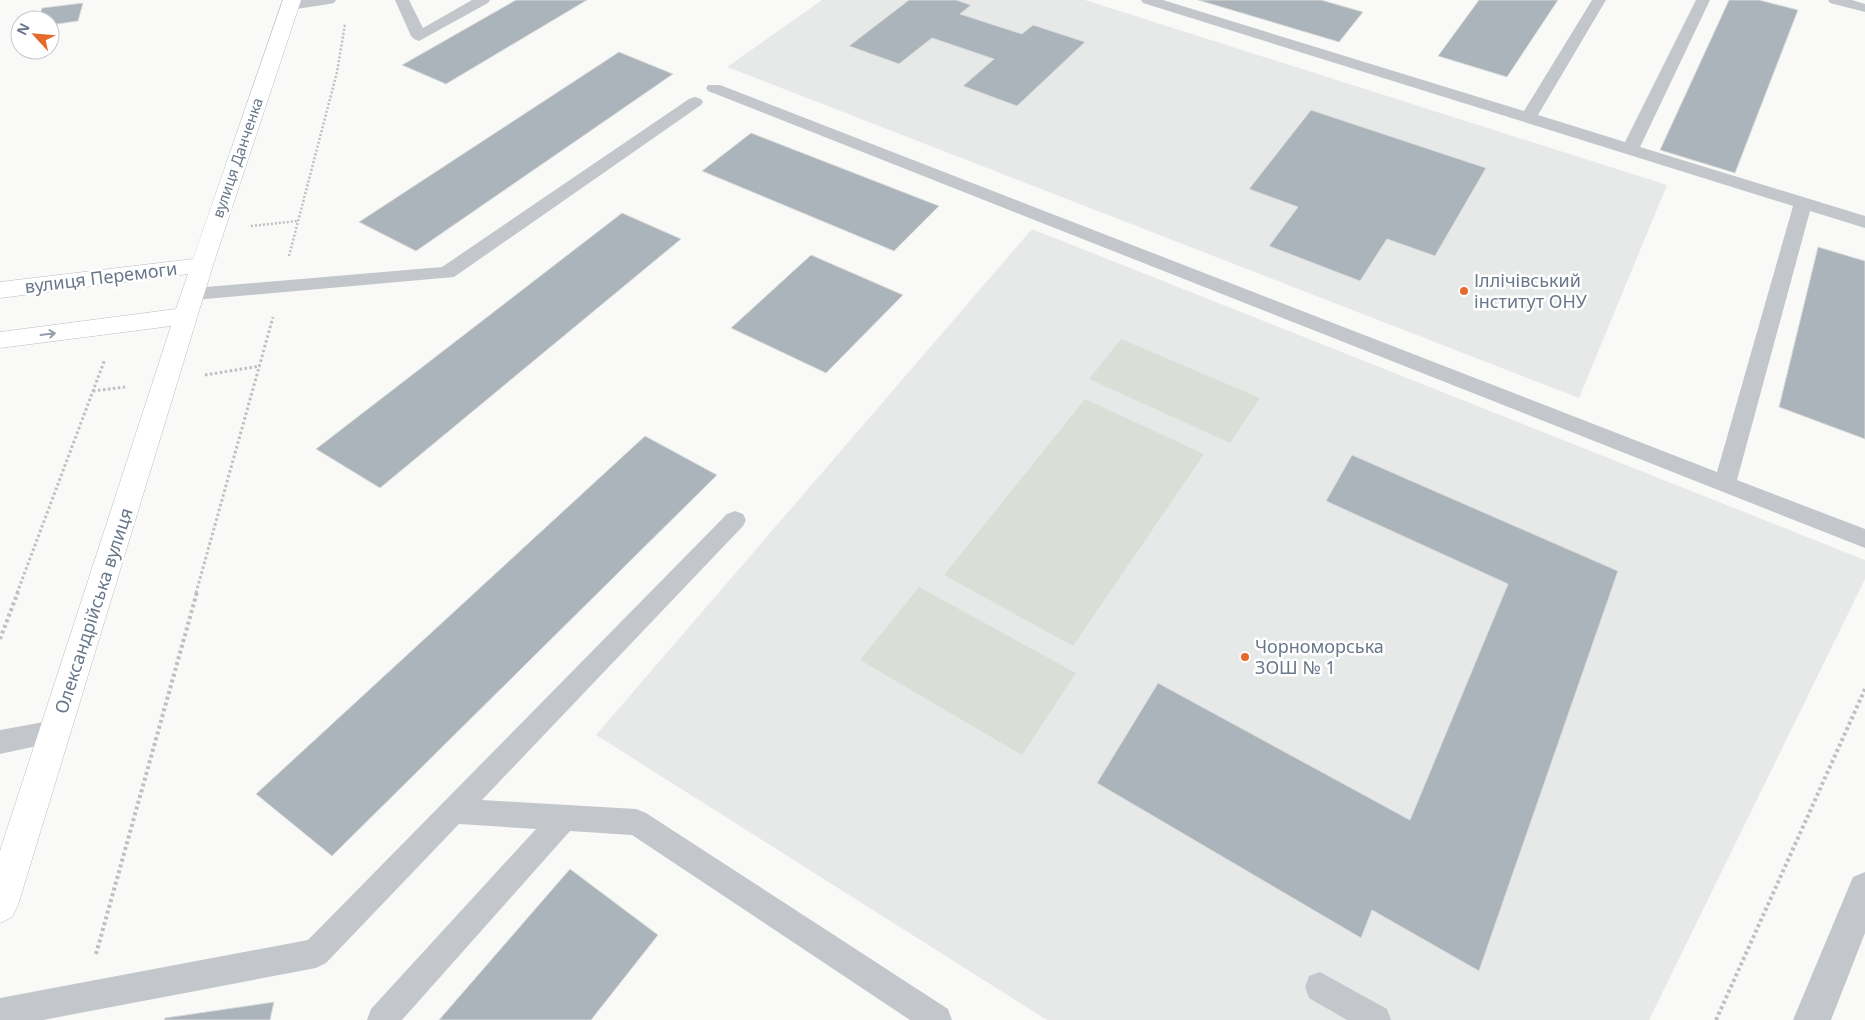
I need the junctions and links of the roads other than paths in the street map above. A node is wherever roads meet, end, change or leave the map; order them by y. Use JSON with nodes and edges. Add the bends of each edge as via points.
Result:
{"nodes":[{"id":1,"x":329,"y":0,"type":"edge"},
{"id":2,"x":402,"y":0,"type":"edge"},
{"id":3,"x":483,"y":0,"type":"edge"},
{"id":4,"x":1148,"y":0,"type":"edge"},
{"id":5,"x":1599,"y":0,"type":"edge"},
{"id":6,"x":1703,"y":0,"type":"edge"},
{"id":7,"x":1835,"y":0,"type":"edge"},
{"id":8,"x":291,"y":3,"type":"edge"},
{"id":9,"x":1865,"y":8,"type":"edge"},
{"id":10,"x":714,"y":88,"type":"dead end"},
{"id":11,"x":694,"y":102,"type":"dead end"},
{"id":12,"x":1528,"y":118,"type":"junction"},
{"id":13,"x":1630,"y":150,"type":"junction"},
{"id":14,"x":1803,"y":203,"type":"junction"},
{"id":15,"x":1865,"y":222,"type":"edge"},
{"id":16,"x":202,"y":265,"type":"junction"},
{"id":17,"x":0,"y":290,"type":"edge"},
{"id":18,"x":190,"y":305,"type":"junction"},
{"id":19,"x":0,"y":340,"type":"edge"},
{"id":20,"x":1725,"y":484,"type":"junction"},
{"id":21,"x":735,"y":520,"type":"dead end"},
{"id":22,"x":1865,"y":539,"type":"edge"},
{"id":23,"x":55,"y":732,"type":"junction"},
{"id":24,"x":0,"y":742,"type":"edge"},
{"id":25,"x":453,"y":811,"type":"junction"},
{"id":26,"x":565,"y":817,"type":"junction"},
{"id":27,"x":1865,"y":889,"type":"edge"},
{"id":28,"x":0,"y":905,"type":"edge"},
{"id":29,"x":1320,"y":987,"type":"dead end"},
{"id":30,"x":0,"y":1013,"type":"edge"},
{"id":31,"x":382,"y":1020,"type":"edge"},
{"id":32,"x":937,"y":1020,"type":"edge"},
{"id":33,"x":1376,"y":1020,"type":"edge"},
{"id":34,"x":1812,"y":1020,"type":"edge"}],
"edges":[{"from":1,"to":8,"type":"lane"},
{"from":2,"to":3,"type":"lane","via":[[419,36]]},
{"from":4,"to":12,"type":"lane"},
{"from":5,"to":12,"type":"lane"},
{"from":6,"to":13,"type":"lane"},
{"from":7,"to":9,"type":"lane"},
{"from":8,"to":16,"type":"main road","name":"вулиця Данченка"},
{"from":10,"to":20,"type":"lane"},
{"from":11,"to":18,"type":"lane","via":[[448,273],[281,287]]},
{"from":12,"to":13,"type":"lane"},
{"from":13,"to":14,"type":"lane"},
{"from":14,"to":15,"type":"lane"},
{"from":14,"to":20,"type":"lane"},
{"from":16,"to":17,"type":"main road","name":"вулиця Перемоги"},
{"from":16,"to":18,"type":"main road","name":"вулиця Данченка"},
{"from":19,"to":18,"type":"main road","one_way":true,"via":[[116,326]]},
{"from":18,"to":23,"type":"main road","name":"Олександрійська вулиця"},
{"from":20,"to":22,"type":"lane"},
{"from":21,"to":25,"type":"lane"},
{"from":23,"to":24,"type":"lane"},
{"from":23,"to":28,"type":"main road","name":"Олександрійська вулиця"},
{"from":25,"to":26,"type":"lane"},
{"from":25,"to":30,"type":"lane","via":[[316,953]]},
{"from":26,"to":31,"type":"lane"},
{"from":26,"to":32,"type":"lane","via":[[636,822]]},
{"from":27,"to":34,"type":"street"},
{"from":29,"to":33,"type":"lane"}]}
